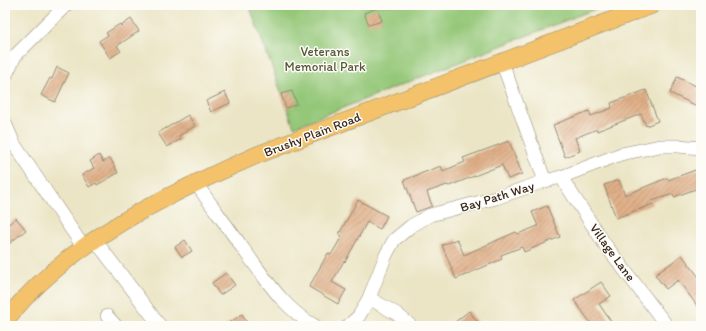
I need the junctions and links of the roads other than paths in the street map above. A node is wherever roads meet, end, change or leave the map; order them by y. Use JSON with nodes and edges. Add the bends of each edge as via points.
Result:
{"nodes":[{"id":1,"x":66,"y":5,"type":"edge"},
{"id":2,"x":652,"y":5,"type":"edge"},
{"id":3,"x":502,"y":62,"type":"junction"},
{"id":4,"x":5,"y":77,"type":"edge"},
{"id":5,"x":5,"y":123,"type":"edge"},
{"id":6,"x":701,"y":148,"type":"edge"},
{"id":7,"x":561,"y":177,"type":"junction"},
{"id":8,"x":545,"y":181,"type":"junction"},
{"id":9,"x":195,"y":182,"type":"junction"},
{"id":10,"x":90,"y":244,"type":"junction"},
{"id":11,"x":369,"y":298,"type":"junction"},
{"id":12,"x":107,"y":316,"type":"dead end"},
{"id":13,"x":5,"y":321,"type":"edge"},
{"id":14,"x":116,"y":326,"type":"edge"},
{"id":15,"x":160,"y":326,"type":"edge"},
{"id":16,"x":315,"y":326,"type":"edge"},
{"id":17,"x":348,"y":326,"type":"edge"},
{"id":18,"x":411,"y":326,"type":"edge"},
{"id":19,"x":667,"y":326,"type":"edge"}],
"edges":[{"from":1,"to":4,"type":"street","via":[[15,56]]},
{"from":2,"to":3,"type":"main road","name":"Brushy Plain Road"},
{"from":3,"to":8,"type":"street"},
{"from":3,"to":9,"type":"main road","name":"Brushy Plain Road","via":[[258,155]]},
{"from":5,"to":10,"type":"street","via":[[14,144]]},
{"from":6,"to":7,"type":"street","name":"Bay Path Way","via":[[660,146],[621,154]]},
{"from":7,"to":8,"type":"street","name":"Bay Path Way"},
{"from":7,"to":19,"type":"street","name":"Village Lane","via":[[604,242]]},
{"from":8,"to":11,"type":"street","name":"Bay Path Way","via":[[496,198],[430,215],[411,226],[394,240]]},
{"from":9,"to":10,"type":"main road","name":"Brushy Plain Road"},
{"from":9,"to":16,"type":"street","via":[[267,282],[287,305]]},
{"from":10,"to":13,"type":"main road","name":"Brushy Plain Road","via":[[39,283]]},
{"from":10,"to":15,"type":"street"},
{"from":11,"to":17,"type":"street","name":"Bay Path Way","via":[[359,316]]},
{"from":11,"to":18,"type":"street","via":[[397,314]]},
{"from":12,"to":14,"type":"street"}]}
